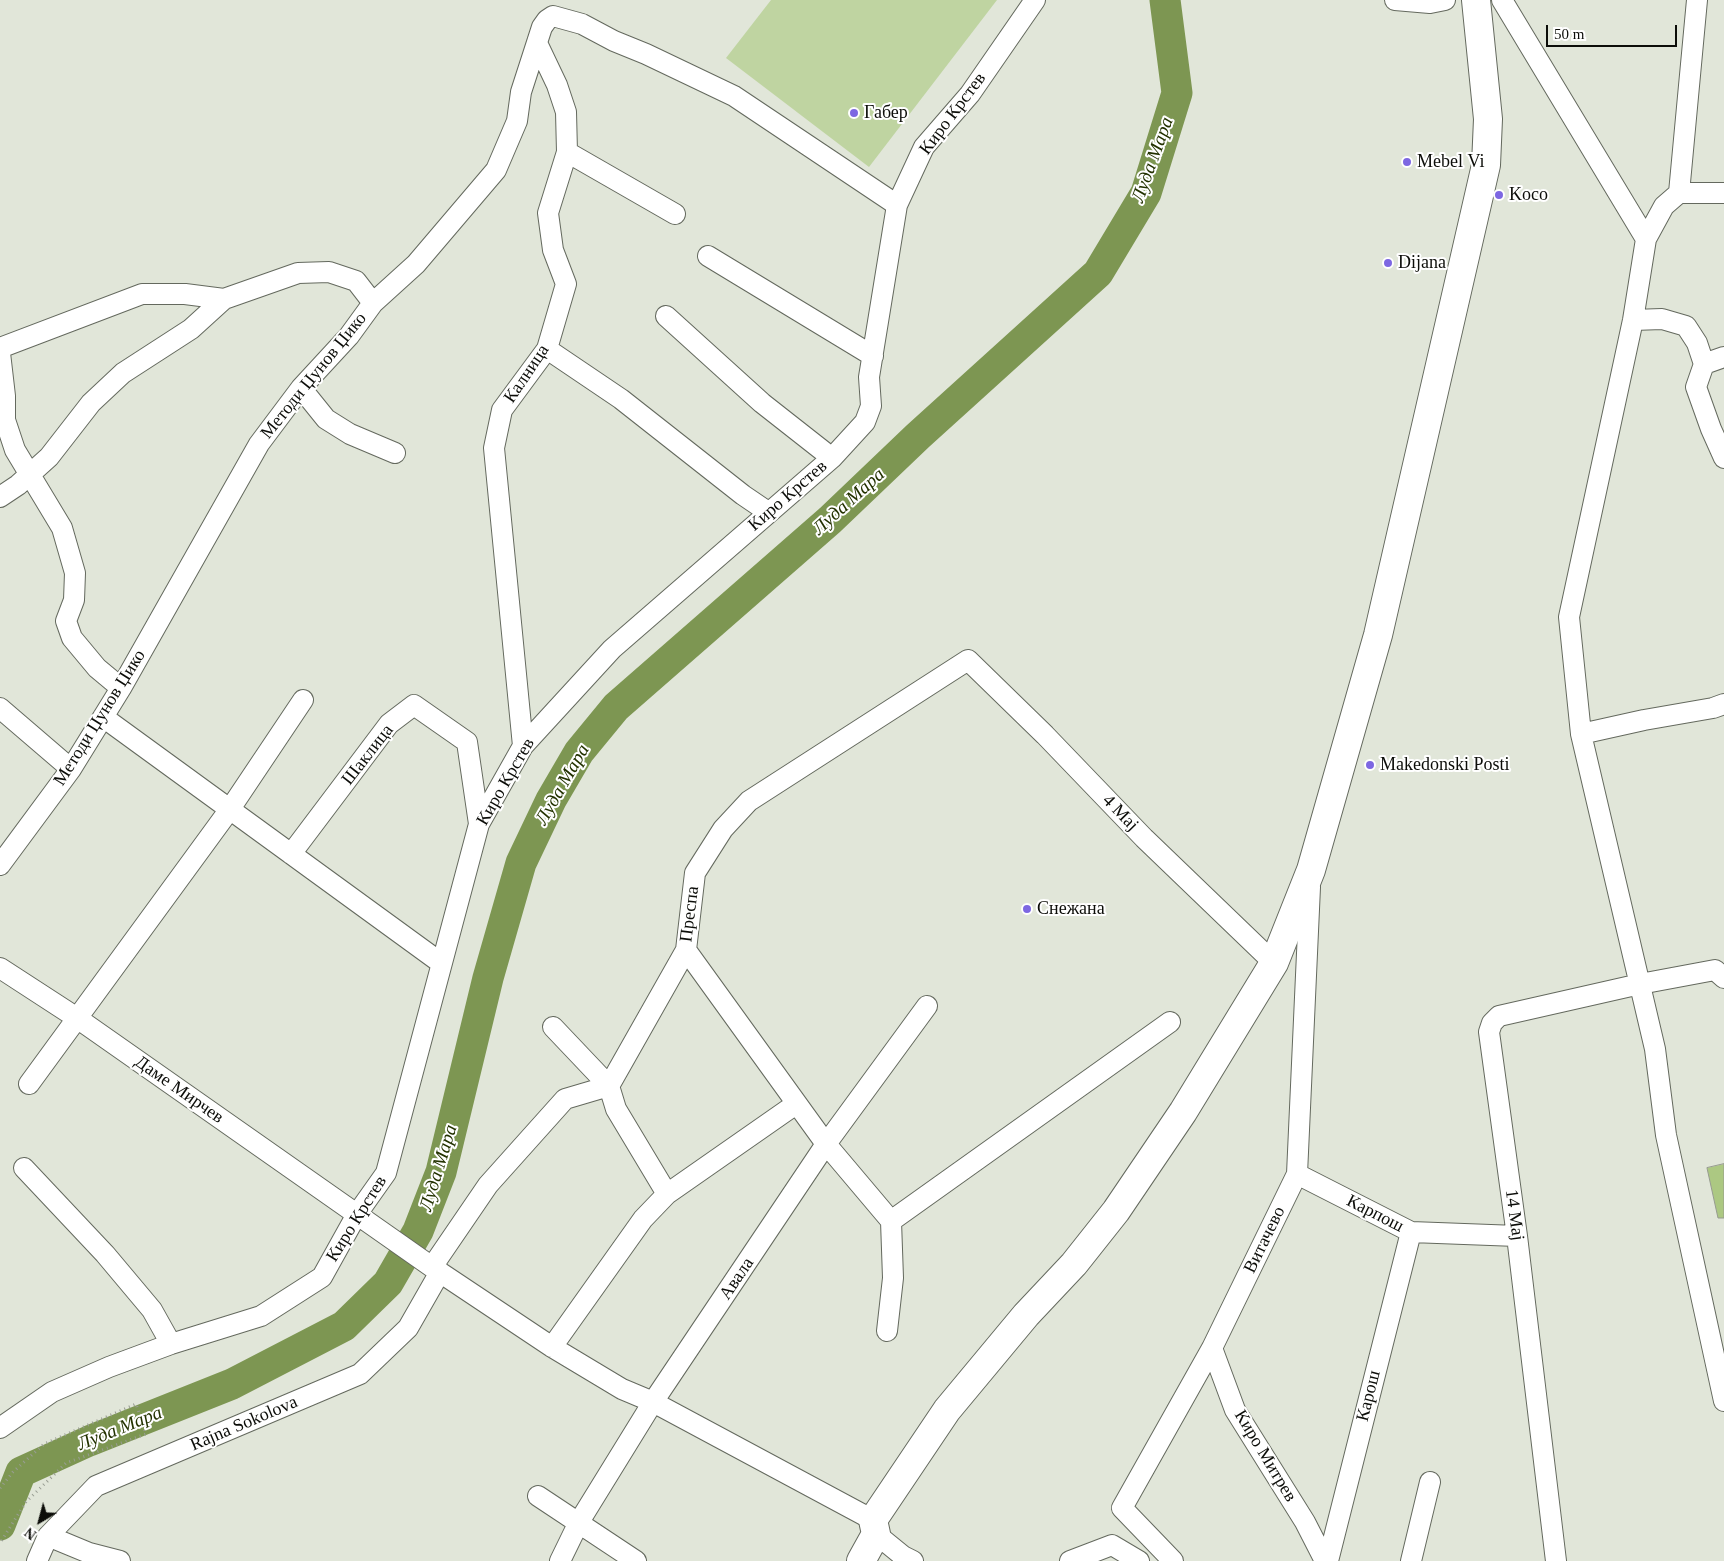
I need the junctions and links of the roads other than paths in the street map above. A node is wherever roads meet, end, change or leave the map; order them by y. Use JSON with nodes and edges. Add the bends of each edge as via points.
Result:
{"nodes":[{"id":1,"x":1035,"y":0,"type":"edge"},
{"id":2,"x":1395,"y":0,"type":"edge"},
{"id":3,"x":1445,"y":0,"type":"edge"},
{"id":4,"x":1476,"y":0,"type":"edge"},
{"id":5,"x":1502,"y":0,"type":"edge"},
{"id":6,"x":1697,"y":0,"type":"edge"},
{"id":7,"x":558,"y":8,"type":"edge"},
{"id":8,"x":537,"y":43,"type":"junction"},
{"id":9,"x":567,"y":152,"type":"junction"},
{"id":10,"x":1679,"y":193,"type":"junction"},
{"id":11,"x":1724,"y":193,"type":"edge"},
{"id":12,"x":897,"y":205,"type":"junction"},
{"id":13,"x":675,"y":214,"type":"dead end"},
{"id":14,"x":1646,"y":239,"type":"junction"},
{"id":15,"x":708,"y":256,"type":"dead end"},
{"id":16,"x":224,"y":299,"type":"junction"},
{"id":17,"x":372,"y":303,"type":"junction"},
{"id":18,"x":666,"y":316,"type":"dead end"},
{"id":19,"x":1633,"y":320,"type":"junction"},
{"id":20,"x":0,"y":348,"type":"edge"},
{"id":21,"x":547,"y":349,"type":"junction"},
{"id":22,"x":0,"y":353,"type":"edge"},
{"id":23,"x":873,"y":356,"type":"junction"},
{"id":24,"x":1724,"y":357,"type":"edge"},
{"id":25,"x":1704,"y":364,"type":"junction"},
{"id":26,"x":301,"y":388,"type":"junction"},
{"id":27,"x":395,"y":453,"type":"dead end"},
{"id":28,"x":832,"y":458,"type":"junction"},
{"id":29,"x":1724,"y":458,"type":"edge"},
{"id":30,"x":29,"y":475,"type":"junction"},
{"id":31,"x":0,"y":497,"type":"edge"},
{"id":32,"x":768,"y":512,"type":"junction"},
{"id":33,"x":968,"y":660,"type":"joint"},
{"id":34,"x":121,"y":688,"type":"junction"},
{"id":35,"x":303,"y":700,"type":"dead end"},
{"id":36,"x":1724,"y":704,"type":"edge"},
{"id":37,"x":0,"y":708,"type":"edge"},
{"id":38,"x":104,"y":717,"type":"junction"},
{"id":39,"x":1581,"y":734,"type":"junction"},
{"id":40,"x":523,"y":746,"type":"junction"},
{"id":41,"x":71,"y":769,"type":"junction"},
{"id":42,"x":230,"y":809,"type":"junction"},
{"id":43,"x":479,"y":824,"type":"junction"},
{"id":44,"x":291,"y":854,"type":"junction"},
{"id":45,"x":0,"y":865,"type":"edge"},
{"id":46,"x":1310,"y":870,"type":"junction"},
{"id":47,"x":686,"y":950,"type":"junction"},
{"id":48,"x":441,"y":963,"type":"junction"},
{"id":49,"x":1274,"y":963,"type":"junction"},
{"id":50,"x":0,"y":968,"type":"edge"},
{"id":51,"x":1721,"y":969,"type":"edge"},
{"id":52,"x":1640,"y":984,"type":"junction"},
{"id":53,"x":927,"y":1006,"type":"dead end"},
{"id":54,"x":77,"y":1018,"type":"junction"},
{"id":55,"x":1170,"y":1022,"type":"dead end"},
{"id":56,"x":553,"y":1027,"type":"dead end"},
{"id":57,"x":29,"y":1084,"type":"dead end"},
{"id":58,"x":609,"y":1086,"type":"junction"},
{"id":59,"x":796,"y":1104,"type":"junction"},
{"id":60,"x":826,"y":1144,"type":"junction"},
{"id":61,"x":24,"y":1168,"type":"dead end"},
{"id":62,"x":1297,"y":1174,"type":"junction"},
{"id":63,"x":668,"y":1194,"type":"junction"},
{"id":64,"x":357,"y":1214,"type":"junction"},
{"id":65,"x":891,"y":1221,"type":"junction"},
{"id":66,"x":1411,"y":1232,"type":"junction"},
{"id":67,"x":1517,"y":1236,"type":"junction"},
{"id":68,"x":436,"y":1270,"type":"junction"},
{"id":69,"x":887,"y":1332,"type":"dead end"},
{"id":70,"x":171,"y":1344,"type":"junction"},
{"id":71,"x":552,"y":1346,"type":"junction"},
{"id":72,"x":1212,"y":1348,"type":"junction"},
{"id":73,"x":1724,"y":1401,"type":"edge"},
{"id":74,"x":653,"y":1402,"type":"junction"},
{"id":75,"x":0,"y":1428,"type":"edge"},
{"id":76,"x":1430,"y":1482,"type":"dead end"},
{"id":77,"x":538,"y":1496,"type":"dead end"},
{"id":78,"x":579,"y":1522,"type":"junction"},
{"id":79,"x":874,"y":1527,"type":"junction"},
{"id":80,"x":48,"y":1536,"type":"junction"},
{"id":81,"x":37,"y":1561,"type":"edge"},
{"id":82,"x":120,"y":1561,"type":"edge"},
{"id":83,"x":560,"y":1561,"type":"edge"},
{"id":84,"x":636,"y":1561,"type":"edge"},
{"id":85,"x":861,"y":1561,"type":"edge"},
{"id":86,"x":912,"y":1561,"type":"edge"},
{"id":87,"x":1070,"y":1561,"type":"edge"},
{"id":88,"x":1139,"y":1561,"type":"edge"},
{"id":89,"x":1173,"y":1561,"type":"edge"},
{"id":90,"x":1327,"y":1561,"type":"edge"},
{"id":91,"x":1411,"y":1561,"type":"edge"},
{"id":92,"x":1556,"y":1561,"type":"edge"}],
"edges":[{"from":1,"to":12,"type":"street","name":"Киро Крстев","via":[[970,94],[924,147]]},
{"from":2,"to":3,"type":"street","via":[[1430,3]]},
{"from":4,"to":46,"type":"main road","via":[[1488,119],[1486,165],[1378,635]]},
{"from":5,"to":14,"type":"street"},
{"from":6,"to":10,"type":"street"},
{"from":7,"to":8,"type":"street","via":[[542,27]]},
{"from":7,"to":12,"type":"street","via":[[614,41],[734,96]]},
{"from":8,"to":9,"type":"street","name":"Калница","via":[[566,112]]},
{"from":8,"to":17,"type":"street","via":[[521,92],[517,121],[496,170],[416,264]]},
{"from":9,"to":13,"type":"street"},
{"from":9,"to":21,"type":"street","name":"Калница","via":[[548,213],[553,250],[566,284]]},
{"from":10,"to":11,"type":"street"},
{"from":10,"to":14,"type":"street","via":[[1664,206]]},
{"from":12,"to":23,"type":"street","name":"Киро Крстев"},
{"from":14,"to":19,"type":"street"},
{"from":15,"to":23,"type":"street"},
{"from":16,"to":17,"type":"street","name":"Методи Џунов Џико","via":[[298,273],[329,272],[356,281]]},
{"from":16,"to":20,"type":"street","name":"Методи Џунов Џико","via":[[185,294],[142,294]]},
{"from":16,"to":30,"type":"street","via":[[191,329],[122,373],[91,404],[49,457]]},
{"from":17,"to":26,"type":"street","name":"Методи Џунов Џико","via":[[349,336]]},
{"from":18,"to":28,"type":"street","via":[[762,403]]},
{"from":19,"to":25,"type":"street","via":[[1662,319],[1686,326],[1698,344]]},
{"from":19,"to":39,"type":"street","via":[[1569,617]]},
{"from":21,"to":32,"type":"street","via":[[621,399]]},
{"from":21,"to":40,"type":"street","name":"Калница","via":[[502,410],[494,448]]},
{"from":22,"to":30,"type":"street","via":[[5,420],[14,450]]},
{"from":23,"to":28,"type":"street","name":"Киро Крстев","via":[[869,377],[871,406],[865,422]]},
{"from":24,"to":25,"type":"street"},
{"from":25,"to":29,"type":"street","via":[[1696,387]]},
{"from":26,"to":27,"type":"street","via":[[326,419],[350,434]]},
{"from":26,"to":34,"type":"street","name":"Методи Џунов Џико","via":[[260,444]]},
{"from":28,"to":32,"type":"street","name":"Киро Крстев"},
{"from":30,"to":31,"type":"street"},
{"from":30,"to":34,"type":"street","via":[[62,528],[75,573],[74,600],[66,621],[72,638],[97,668]]},
{"from":32,"to":40,"type":"street","name":"Киро Крстев","via":[[612,649]]},
{"from":33,"to":47,"type":"street","name":"Преспа","via":[[749,801],[723,829],[695,873]]},
{"from":33,"to":49,"type":"street","name":"4 Мај","via":[[1144,838]]},
{"from":34,"to":38,"type":"street","name":"Методи Џунов Џико"},
{"from":35,"to":42,"type":"street"},
{"from":36,"to":39,"type":"street"},
{"from":37,"to":41,"type":"street"},
{"from":38,"to":41,"type":"street","name":"Методи Џунов Џико"},
{"from":38,"to":42,"type":"street"},
{"from":39,"to":52,"type":"street"},
{"from":40,"to":43,"type":"street","name":"Киро Крстев"},
{"from":41,"to":45,"type":"street","name":"Методи Џунов Џико"},
{"from":42,"to":44,"type":"street"},
{"from":42,"to":54,"type":"street"},
{"from":43,"to":44,"type":"street","name":"Шаклица","via":[[467,742],[414,705],[390,724]]},
{"from":43,"to":48,"type":"street","name":"Киро Крстев"},
{"from":44,"to":48,"type":"street"},
{"from":46,"to":49,"type":"main road"},
{"from":46,"to":62,"type":"street","name":"Витачево"},
{"from":47,"to":58,"type":"street","name":"Преспа"},
{"from":47,"to":59,"type":"street"},
{"from":48,"to":64,"type":"street","name":"Киро Крстев","via":[[386,1173]]},
{"from":49,"to":79,"type":"main road","via":[[1183,1112],[1116,1210],[1074,1264],[1026,1315],[947,1410]]},
{"from":50,"to":54,"type":"street","name":"Даме Мирчев"},
{"from":51,"to":52,"type":"street","name":"14 Мај"},
{"from":52,"to":67,"type":"street","name":"14 Мај","via":[[1499,1016],[1492,1022],[1489,1032]]},
{"from":52,"to":73,"type":"street","via":[[1655,1050],[1666,1135]]},
{"from":53,"to":60,"type":"street","name":"Авала"},
{"from":54,"to":57,"type":"street"},
{"from":54,"to":64,"type":"street","name":"Даме Мирчев"},
{"from":55,"to":65,"type":"street"},
{"from":56,"to":58,"type":"street"},
{"from":58,"to":63,"type":"street","via":[[616,1109]]},
{"from":58,"to":68,"type":"street","via":[[565,1100],[488,1185]]},
{"from":59,"to":60,"type":"street"},
{"from":59,"to":63,"type":"street"},
{"from":60,"to":65,"type":"street"},
{"from":60,"to":74,"type":"street","name":"Авала"},
{"from":61,"to":70,"type":"street","via":[[152,1310]]},
{"from":62,"to":66,"type":"street","name":"Карпош"},
{"from":62,"to":72,"type":"street","name":"Витачево"},
{"from":63,"to":71,"type":"street","via":[[643,1219]]},
{"from":64,"to":68,"type":"street","name":"Даме Мирчев"},
{"from":64,"to":70,"type":"street","name":"Киро Крстев","via":[[322,1277],[261,1316]]},
{"from":65,"to":69,"type":"street","via":[[894,1278]]},
{"from":66,"to":67,"type":"street","name":"Карпош"},
{"from":66,"to":90,"type":"street","name":"Карош"},
{"from":67,"to":92,"type":"street","name":"14 Мај"},
{"from":68,"to":71,"type":"street","name":"Даме Мирчев"},
{"from":68,"to":80,"type":"street","name":"Rajna Sokolova","via":[[408,1328],[360,1374],[96,1486]]},
{"from":70,"to":75,"type":"street","name":"Киро Крстев","via":[[52,1392]]},
{"from":71,"to":74,"type":"street","name":"Даме Мирчев","via":[[622,1388]]},
{"from":72,"to":89,"type":"street","name":"Витачево","via":[[1122,1508]]},
{"from":72,"to":90,"type":"street","name":"Киро Митрев","via":[[1235,1410]]},
{"from":74,"to":78,"type":"street","name":"Авала"},
{"from":74,"to":79,"type":"street","name":"Даме Мирчев"},
{"from":76,"to":91,"type":"street"},
{"from":77,"to":78,"type":"street"},
{"from":78,"to":83,"type":"street","name":"Авала"},
{"from":78,"to":84,"type":"street"},
{"from":79,"to":85,"type":"main road"},
{"from":79,"to":86,"type":"street","name":"Даме Мирчев"},
{"from":80,"to":81,"type":"street","name":"Rajna Sokolova"},
{"from":80,"to":82,"type":"street","via":[[89,1553]]},
{"from":87,"to":88,"type":"street","via":[[1112,1545]]}]}
